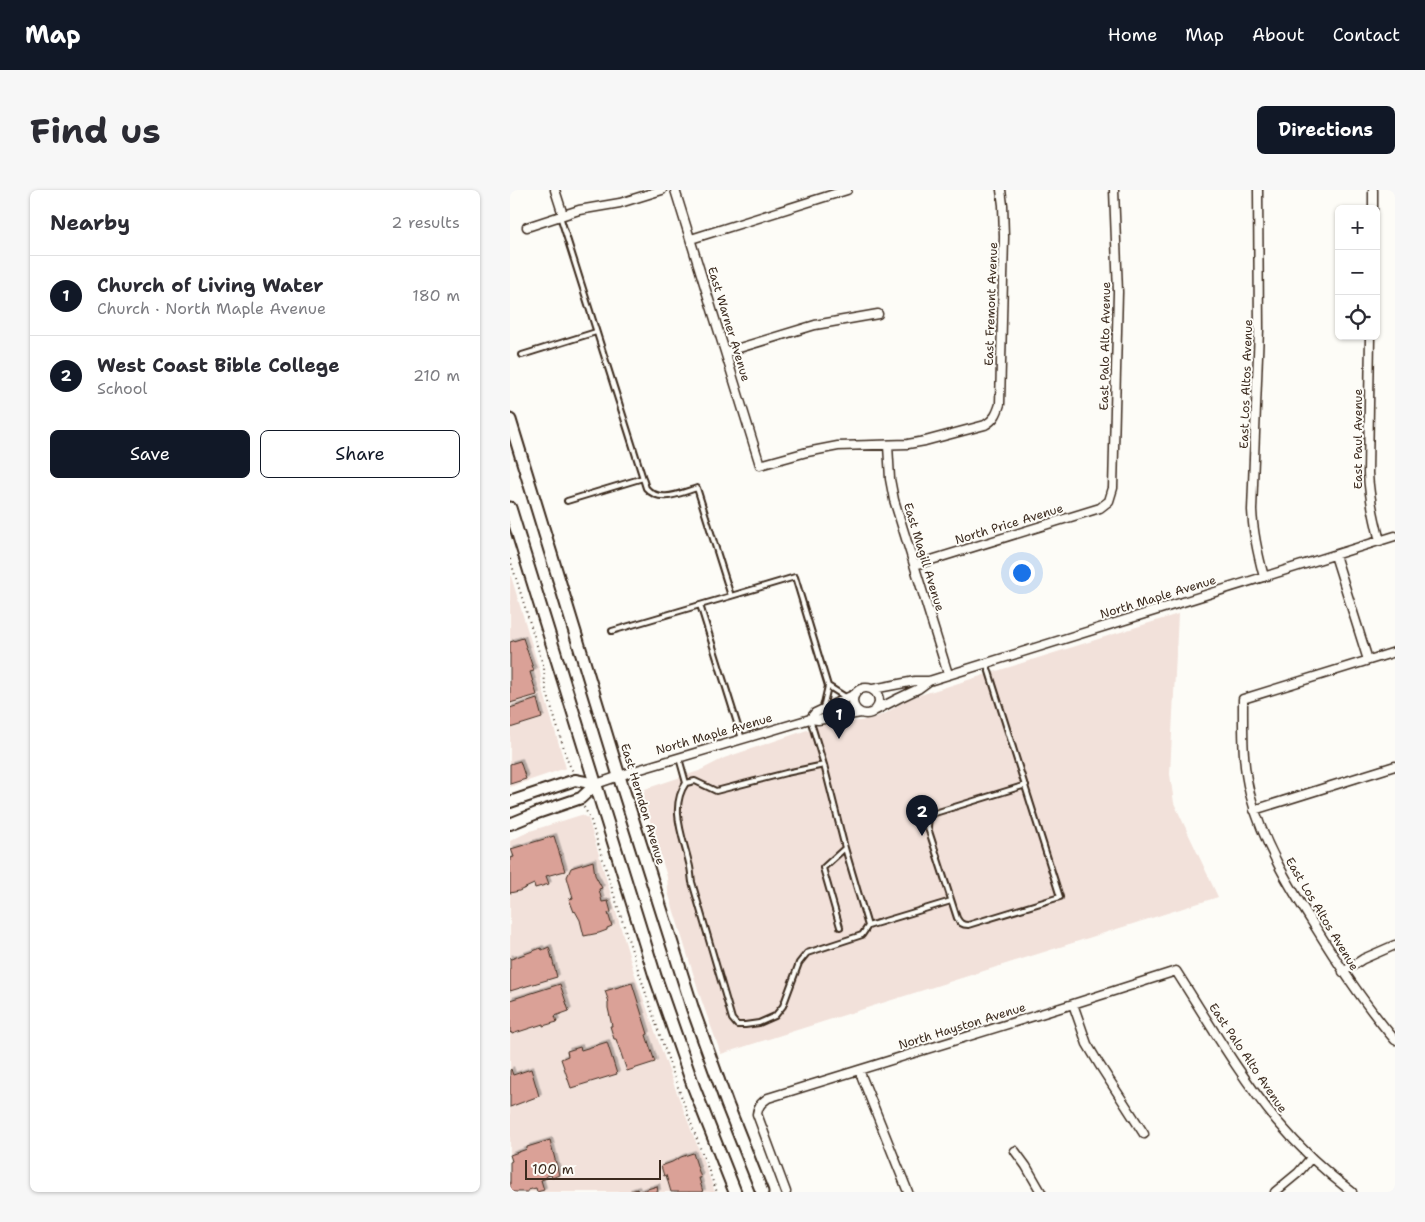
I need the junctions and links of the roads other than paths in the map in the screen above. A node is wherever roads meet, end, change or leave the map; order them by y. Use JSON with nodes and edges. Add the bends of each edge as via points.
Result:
{"nodes":[{"id":1,"x":556,"y":190,"type":"edge"},
{"id":2,"x":662,"y":190,"type":"edge"},
{"id":3,"x":675,"y":190,"type":"edge"},
{"id":4,"x":847,"y":190,"type":"edge"},
{"id":5,"x":1001,"y":190,"type":"edge"},
{"id":6,"x":1114,"y":190,"type":"edge"},
{"id":7,"x":1258,"y":190,"type":"edge"},
{"id":8,"x":1373,"y":190,"type":"edge"},
{"id":9,"x":1373,"y":205,"type":"edge"},
{"id":10,"x":561,"y":216,"type":"junction"},
{"id":11,"x":527,"y":227,"type":"dead end"},
{"id":12,"x":691,"y":239,"type":"junction"},
{"id":13,"x":878,"y":314,"type":"dead end"},
{"id":14,"x":596,"y":332,"type":"junction"},
{"id":15,"x":1370,"y":340,"type":"edge"},
{"id":16,"x":726,"y":352,"type":"junction"},
{"id":17,"x":522,"y":355,"type":"dead end"},
{"id":18,"x":510,"y":420,"type":"edge"},
{"id":19,"x":888,"y":445,"type":"junction"},
{"id":20,"x":643,"y":478,"type":"junction"},
{"id":21,"x":567,"y":501,"type":"dead end"},
{"id":22,"x":1109,"y":501,"type":"joint"},
{"id":23,"x":510,"y":508,"type":"edge"},
{"id":24,"x":1395,"y":536,"type":"edge"},
{"id":25,"x":1380,"y":541,"type":"junction"},
{"id":26,"x":1336,"y":555,"type":"junction"},
{"id":27,"x":915,"y":565,"type":"junction"},
{"id":28,"x":1264,"y":577,"type":"junction"},
{"id":29,"x":731,"y":596,"type":"junction"},
{"id":30,"x":700,"y":605,"type":"junction"},
{"id":31,"x":612,"y":631,"type":"dead end"},
{"id":32,"x":1395,"y":652,"type":"edge"},
{"id":33,"x":1368,"y":660,"type":"junction"},
{"id":34,"x":986,"y":662,"type":"junction"},
{"id":35,"x":948,"y":674,"type":"junction"},
{"id":36,"x":929,"y":681,"type":"junction"},
{"id":37,"x":828,"y":686,"type":"junction"},
{"id":38,"x":872,"y":689,"type":"junction"},
{"id":39,"x":855,"y":694,"type":"junction"},
{"id":40,"x":846,"y":698,"type":"junction"},
{"id":41,"x":822,"y":710,"type":"junction"},
{"id":42,"x":876,"y":710,"type":"junction"},
{"id":43,"x":861,"y":713,"type":"junction"},
{"id":44,"x":810,"y":719,"type":"junction"},
{"id":45,"x":742,"y":739,"type":"junction"},
{"id":46,"x":679,"y":758,"type":"junction"},
{"id":47,"x":824,"y":765,"type":"junction"},
{"id":48,"x":1395,"y":766,"type":"edge"},
{"id":49,"x":619,"y":776,"type":"junction"},
{"id":50,"x":686,"y":783,"type":"junction"},
{"id":51,"x":596,"y":784,"type":"junction"},
{"id":52,"x":1026,"y":785,"type":"junction"},
{"id":53,"x":510,"y":802,"type":"edge"},
{"id":54,"x":1254,"y":810,"type":"junction"},
{"id":55,"x":510,"y":824,"type":"edge"},
{"id":56,"x":845,"y":848,"type":"junction"},
{"id":57,"x":951,"y":900,"type":"junction"},
{"id":58,"x":868,"y":926,"type":"junction"},
{"id":59,"x":840,"y":927,"type":"dead end"},
{"id":60,"x":1395,"y":945,"type":"edge"},
{"id":61,"x":1176,"y":971,"type":"joint"},
{"id":62,"x":1343,"y":972,"type":"junction"},
{"id":63,"x":1073,"y":1004,"type":"junction"},
{"id":64,"x":1395,"y":1040,"type":"edge"},
{"id":65,"x":859,"y":1070,"type":"junction"},
{"id":66,"x":1144,"y":1134,"type":"dead end"},
{"id":67,"x":1015,"y":1151,"type":"dead end"},
{"id":68,"x":1311,"y":1158,"type":"junction"},
{"id":69,"x":735,"y":1192,"type":"edge"},
{"id":70,"x":762,"y":1192,"type":"edge"},
{"id":71,"x":786,"y":1192,"type":"edge"},
{"id":72,"x":908,"y":1192,"type":"edge"},
{"id":73,"x":1041,"y":1192,"type":"edge"},
{"id":74,"x":1275,"y":1192,"type":"edge"},
{"id":75,"x":1352,"y":1192,"type":"edge"}],
"edges":[{"from":1,"to":10,"type":"street"},
{"from":2,"to":10,"type":"street"},
{"from":3,"to":12,"type":"street","name":"East Warner Avenue"},
{"from":4,"to":12,"type":"street"},
{"from":5,"to":19,"type":"street","name":"East Fremont Avenue","via":[[1004,266],[998,411],[985,425],[933,440]]},
{"from":6,"to":22,"type":"street","name":"East Palo Alto Avenue","via":[[1118,292],[1113,488]]},
{"from":7,"to":28,"type":"street","name":"East Los Altos Avenue","via":[[1259,329],[1252,510]]},
{"from":8,"to":9,"type":"street"},
{"from":10,"to":11,"type":"street"},
{"from":10,"to":14,"type":"lane"},
{"from":12,"to":16,"type":"street","name":"East Warner Avenue"},
{"from":13,"to":16,"type":"street","via":[[815,325]]},
{"from":14,"to":17,"type":"lane"},
{"from":14,"to":20,"type":"lane"},
{"from":15,"to":25,"type":"street","name":"East Paul Avenue","via":[[1368,494]]},
{"from":16,"to":19,"type":"street","name":"East Warner Avenue","via":[[760,465],[838,446]]},
{"from":18,"to":49,"type":"main road","name":"East Herndon Avenue"},
{"from":19,"to":27,"type":"street","name":"East Magill Avenue","via":[[892,489]]},
{"from":20,"to":21,"type":"lane"},
{"from":20,"to":29,"type":"lane","via":[[646,488],[658,497],[697,488]]},
{"from":22,"to":27,"type":"street","name":"North Price Avenue","via":[[1100,508]]},
{"from":23,"to":51,"type":"main road"},
{"from":24,"to":25,"type":"street","name":"North Maple Avenue"},
{"from":25,"to":26,"type":"street","name":"North Maple Avenue"},
{"from":26,"to":28,"type":"street","name":"North Maple Avenue"},
{"from":26,"to":33,"type":"street"},
{"from":27,"to":35,"type":"street","name":"East Magill Avenue"},
{"from":28,"to":34,"type":"street","name":"North Maple Avenue"},
{"from":29,"to":30,"type":"lane"},
{"from":29,"to":37,"type":"lane","via":[[796,577]]},
{"from":30,"to":31,"type":"lane"},
{"from":30,"to":45,"type":"lane"},
{"from":32,"to":33,"type":"street"},
{"from":33,"to":54,"type":"street","name":"East Los Altos Avenue","via":[[1243,700],[1242,741]]},
{"from":34,"to":35,"type":"street","name":"North Maple Avenue"},
{"from":34,"to":52,"type":"lane"},
{"from":35,"to":36,"type":"street","name":"North Maple Avenue"},
{"from":36,"to":38,"type":"street","name":"North Maple Avenue"},
{"from":36,"to":42,"type":"street","name":"North Maple Avenue"},
{"from":37,"to":40,"type":"lane"},
{"from":37,"to":41,"type":"lane"},
{"from":38,"to":39,"type":"street","name":"North Maple Avenue","via":[[865,688]]},
{"from":38,"to":42,"type":"street","via":[[880,698]]},
{"from":39,"to":40,"type":"street","name":"North Maple Avenue"},
{"from":39,"to":43,"type":"street","via":[[854,707]]},
{"from":40,"to":41,"type":"street","name":"North Maple Avenue"},
{"from":41,"to":44,"type":"street","name":"North Maple Avenue"},
{"from":42,"to":43,"type":"street","name":"North Maple Avenue","via":[[869,714]]},
{"from":43,"to":44,"type":"street","name":"North Maple Avenue"},
{"from":44,"to":45,"type":"street","name":"North Maple Avenue"},
{"from":44,"to":47,"type":"lane"},
{"from":45,"to":46,"type":"street","name":"North Maple Avenue"},
{"from":46,"to":49,"type":"street","name":"North Maple Avenue"},
{"from":46,"to":50,"type":"lane"},
{"from":47,"to":50,"type":"lane","via":[[716,791],[695,781]]},
{"from":47,"to":56,"type":"lane"},
{"from":48,"to":54,"type":"street"},
{"from":49,"to":51,"type":"street","name":"North Maple Avenue"},
{"from":49,"to":70,"type":"main road","name":"East Herndon Avenue","via":[[693,1010]]},
{"from":50,"to":58,"type":"lane","via":[[679,804],[681,834],[732,1019],[737,1025],[759,1023],[775,1016],[783,1006],[799,963],[807,952],[862,935]]},
{"from":51,"to":53,"type":"street","name":"North Maple Avenue","via":[[575,780]]},
{"from":51,"to":55,"type":"street","name":"North Maple Avenue","via":[[581,798]]},
{"from":51,"to":69,"type":"main road","via":[[676,1038]]},
{"from":52,"to":57,"type":"lane","via":[[931,816],[928,828]]},
{"from":52,"to":57,"type":"lane","via":[[1060,897],[968,926],[956,918]]},
{"from":54,"to":62,"type":"street","name":"East Los Altos Avenue","via":[[1292,889]]},
{"from":56,"to":58,"type":"lane"},
{"from":56,"to":59,"type":"lane","via":[[823,868]]},
{"from":57,"to":58,"type":"lane"},
{"from":60,"to":62,"type":"street"},
{"from":61,"to":63,"type":"street","name":"North Hayston Avenue"},
{"from":61,"to":68,"type":"street","name":"East Palo Alto Avenue","via":[[1251,1087]]},
{"from":62,"to":64,"type":"street","name":"East Los Altos Avenue"},
{"from":63,"to":65,"type":"street","name":"North Hayston Avenue"},
{"from":63,"to":66,"type":"street","via":[[1088,1044]]},
{"from":65,"to":71,"type":"street","name":"North Hayston Avenue","via":[[768,1098],[758,1107],[759,1122]]},
{"from":65,"to":72,"type":"street"},
{"from":67,"to":73,"type":"street"},
{"from":68,"to":74,"type":"street"},
{"from":68,"to":75,"type":"street","name":"East Palo Alto Avenue"}]}
